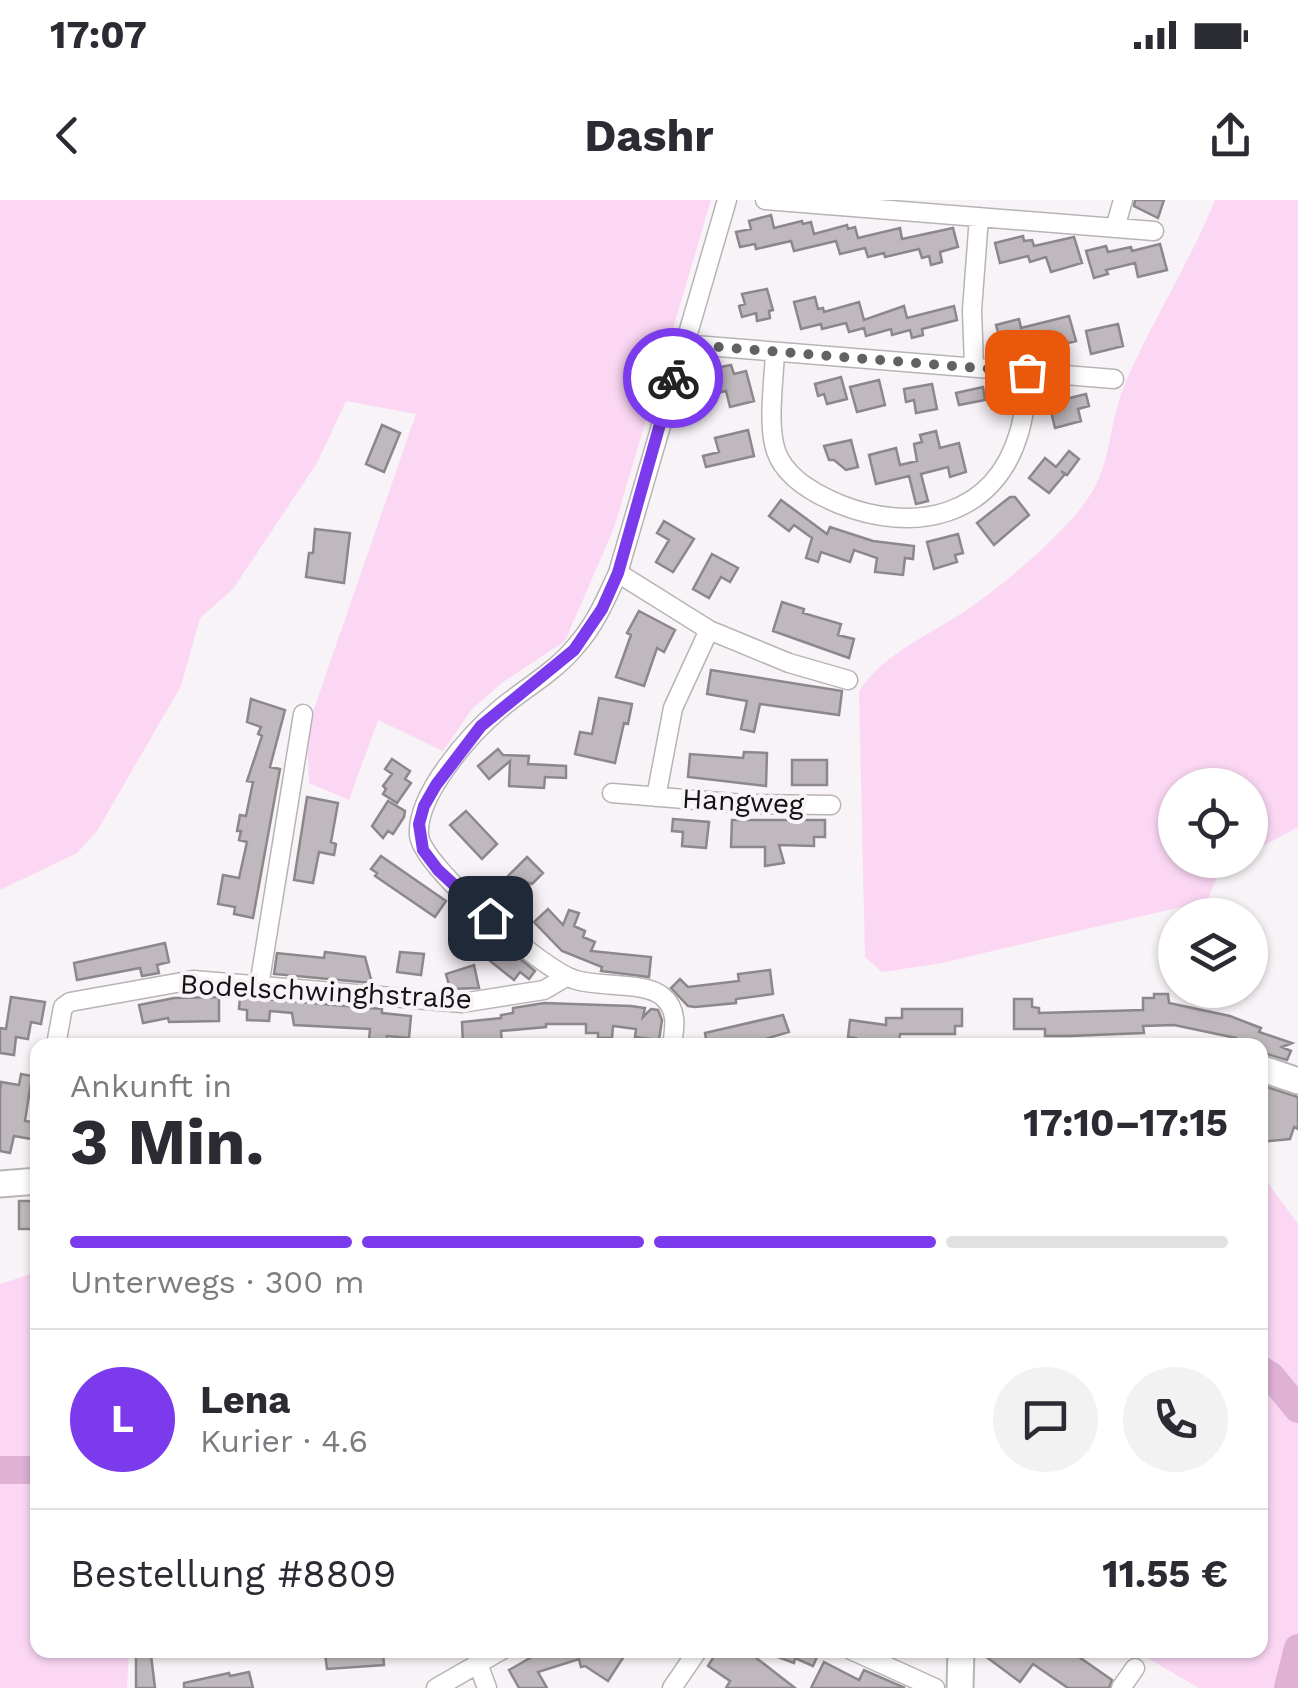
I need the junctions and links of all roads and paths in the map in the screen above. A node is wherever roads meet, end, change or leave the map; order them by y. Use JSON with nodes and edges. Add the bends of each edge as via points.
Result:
{"nodes":[{"id":1,"x":726,"y":200,"type":"edge"},
{"id":2,"x":765,"y":200,"type":"edge"},
{"id":3,"x":1123,"y":200,"type":"edge"},
{"id":4,"x":979,"y":217,"type":"junction"},
{"id":5,"x":1115,"y":228,"type":"junction"},
{"id":6,"x":1154,"y":231,"type":"dead end"},
{"id":7,"x":682,"y":344,"type":"junction"},
{"id":8,"x":774,"y":352,"type":"junction"},
{"id":9,"x":974,"y":367,"type":"junction"},
{"id":10,"x":1027,"y":372,"type":"junction"},
{"id":11,"x":1114,"y":379,"type":"dead end"},
{"id":12,"x":618,"y":573,"type":"junction"},
{"id":13,"x":709,"y":630,"type":"junction"},
{"id":14,"x":848,"y":680,"type":"dead end"},
{"id":15,"x":303,"y":714,"type":"dead end"},
{"id":16,"x":612,"y":793,"type":"dead end"},
{"id":17,"x":656,"y":797,"type":"junction"},
{"id":18,"x":831,"y":805,"type":"dead end"},
{"id":19,"x":566,"y":977,"type":"junction"},
{"id":20,"x":259,"y":986,"type":"junction"},
{"id":21,"x":57,"y":1038,"type":"edge"},
{"id":22,"x":673,"y":1038,"type":"edge"},
{"id":23,"x":1268,"y":1071,"type":"edge"},
{"id":24,"x":1298,"y":1081,"type":"edge"},
{"id":25,"x":2,"y":1178,"type":"edge"},
{"id":26,"x":30,"y":1180,"type":"edge"},
{"id":27,"x":485,"y":1658,"type":"edge"},
{"id":28,"x":693,"y":1658,"type":"edge"},
{"id":29,"x":869,"y":1658,"type":"edge"},
{"id":30,"x":961,"y":1658,"type":"edge"},
{"id":31,"x":478,"y":1661,"type":"junction"},
{"id":32,"x":1135,"y":1668,"type":"dead end"},
{"id":33,"x":436,"y":1688,"type":"edge"},
{"id":34,"x":486,"y":1688,"type":"edge"},
{"id":35,"x":672,"y":1688,"type":"edge"},
{"id":36,"x":935,"y":1688,"type":"edge"},
{"id":37,"x":960,"y":1688,"type":"edge"},
{"id":38,"x":1121,"y":1688,"type":"edge"}],
"edges":[{"from":1,"to":7,"type":"street"},
{"from":2,"to":4,"type":"street"},
{"from":3,"to":5,"type":"street"},
{"from":4,"to":5,"type":"street"},
{"from":4,"to":9,"type":"street"},
{"from":5,"to":6,"type":"street"},
{"from":7,"to":8,"type":"street"},
{"from":7,"to":12,"type":"street"},
{"from":8,"to":9,"type":"street"},
{"from":8,"to":10,"type":"street","via":[[773,430],[782,464],[825,498],[901,520],[949,512],[987,488],[1019,435]]},
{"from":9,"to":10,"type":"street"},
{"from":10,"to":11,"type":"street"},
{"from":12,"to":13,"type":"street"},
{"from":12,"to":19,"type":"street","via":[[586,635],[481,726],[436,785],[419,824],[420,841],[438,870]]},
{"from":13,"to":14,"type":"street"},
{"from":13,"to":17,"type":"street","name":"Hangweg","via":[[673,708]]},
{"from":15,"to":20,"type":"street"},
{"from":16,"to":17,"type":"street","name":"Hangweg"},
{"from":17,"to":18,"type":"street","name":"Hangweg"},
{"from":19,"to":20,"type":"street","name":"Bodelschwinghstraße","via":[[544,990],[462,1003]]},
{"from":19,"to":22,"type":"street","via":[[657,992],[675,1016]]},
{"from":20,"to":21,"type":"street","name":"Bodelschwinghstraße","via":[[193,980],[70,1002]]},
{"from":23,"to":24,"type":"main road"},
{"from":25,"to":26,"type":"main road"},
{"from":27,"to":31,"type":"street"},
{"from":28,"to":35,"type":"street"},
{"from":29,"to":36,"type":"street"},
{"from":30,"to":37,"type":"main road"},
{"from":31,"to":33,"type":"street"},
{"from":31,"to":34,"type":"street"},
{"from":32,"to":38,"type":"street"}]}
